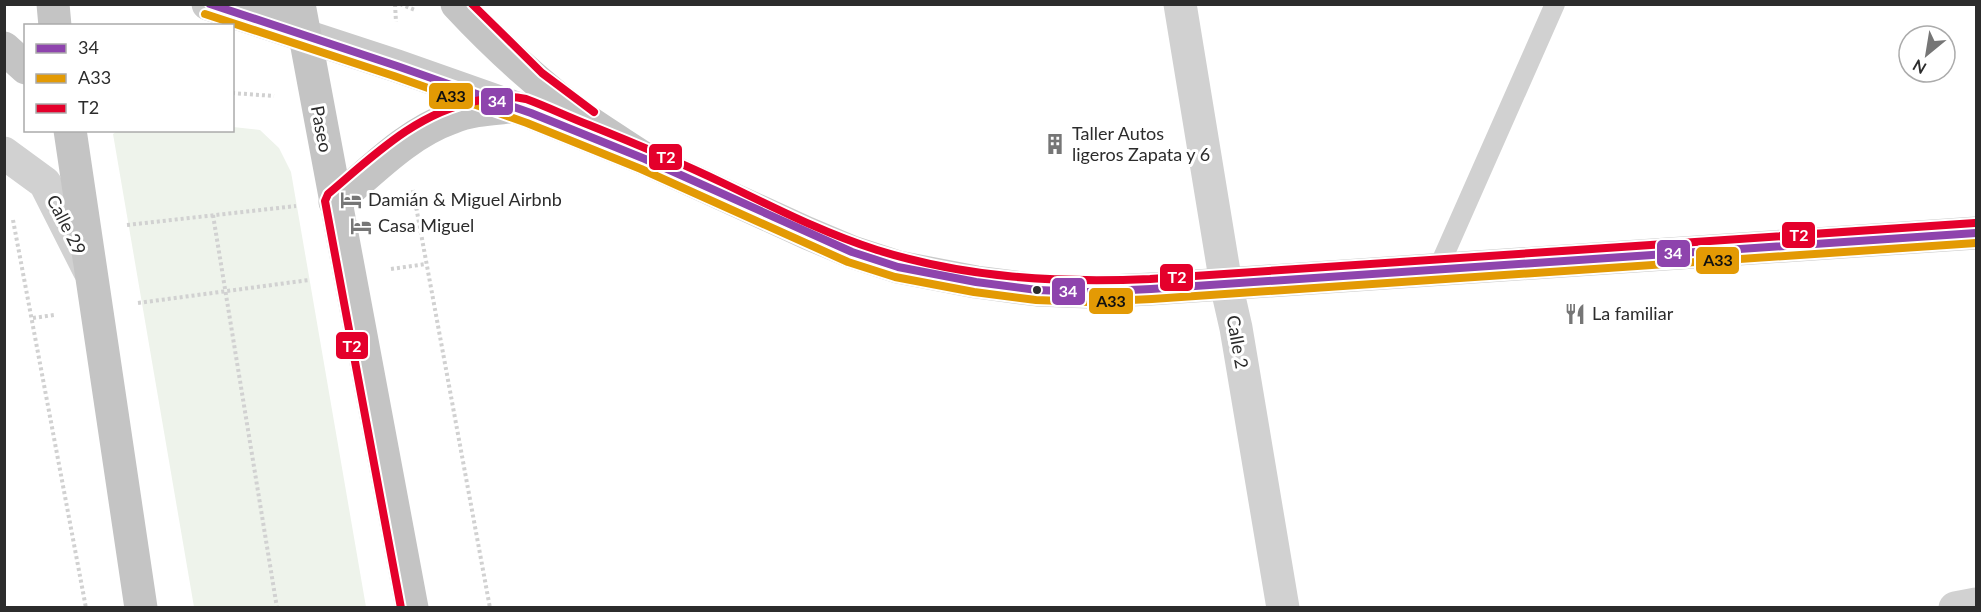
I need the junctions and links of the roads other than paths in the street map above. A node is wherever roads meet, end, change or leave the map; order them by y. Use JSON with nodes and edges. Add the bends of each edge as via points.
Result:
{"nodes":[{"id":1,"x":53,"y":4,"type":"edge"},
{"id":2,"x":208,"y":4,"type":"edge"},
{"id":3,"x":256,"y":4,"type":"edge"},
{"id":4,"x":457,"y":4,"type":"edge"},
{"id":5,"x":1180,"y":4,"type":"edge"},
{"id":6,"x":1555,"y":4,"type":"edge"},
{"id":7,"x":302,"y":20,"type":"edge"},
{"id":8,"x":55,"y":24,"type":"edge"},
{"id":9,"x":4,"y":48,"type":"edge"},
{"id":10,"x":24,"y":66,"type":"edge"},
{"id":11,"x":510,"y":107,"type":"junction"},
{"id":12,"x":56,"y":132,"type":"edge"},
{"id":13,"x":70,"y":132,"type":"edge"},
{"id":14,"x":4,"y":153,"type":"edge"},
{"id":15,"x":645,"y":159,"type":"junction"},
{"id":16,"x":335,"y":202,"type":"junction"},
{"id":17,"x":1977,"y":233,"type":"edge"},
{"id":18,"x":1437,"y":271,"type":"junction"},
{"id":19,"x":1226,"y":284,"type":"junction"},
{"id":20,"x":95,"y":294,"type":"junction"},
{"id":21,"x":1977,"y":604,"type":"edge"},
{"id":22,"x":141,"y":608,"type":"edge"},
{"id":23,"x":411,"y":608,"type":"edge"},
{"id":24,"x":1283,"y":608,"type":"edge"},
{"id":25,"x":1955,"y":608,"type":"edge"}],
"edges":[{"from":1,"to":8,"type":"main road"},
{"from":2,"to":7,"type":"main road"},
{"from":3,"to":7,"type":"main road"},
{"from":4,"to":15,"type":"main road","via":[[533,78],[581,117]]},
{"from":5,"to":19,"type":"street","name":"Calle 2"},
{"from":6,"to":18,"type":"lane"},
{"from":7,"to":11,"type":"main road","via":[[397,66]]},
{"from":7,"to":16,"type":"main road","name":"Paseo"},
{"from":9,"to":10,"type":"main road"},
{"from":11,"to":15,"type":"main road"},
{"from":11,"to":16,"type":"main road","via":[[471,111],[426,129]]},
{"from":12,"to":20,"type":"main road"},
{"from":13,"to":20,"type":"main road"},
{"from":14,"to":20,"type":"street","name":"Calle 29","via":[[45,183]]},
{"from":15,"to":19,"type":"main road","via":[[807,233],[898,267],[1038,290],[1089,292]]},
{"from":16,"to":23,"type":"main road","name":"Paseo"},
{"from":17,"to":18,"type":"main road"},
{"from":18,"to":19,"type":"main road"},
{"from":19,"to":24,"type":"street","name":"Calle 2"},
{"from":20,"to":22,"type":"main road"},
{"from":21,"to":25,"type":"street"}]}
